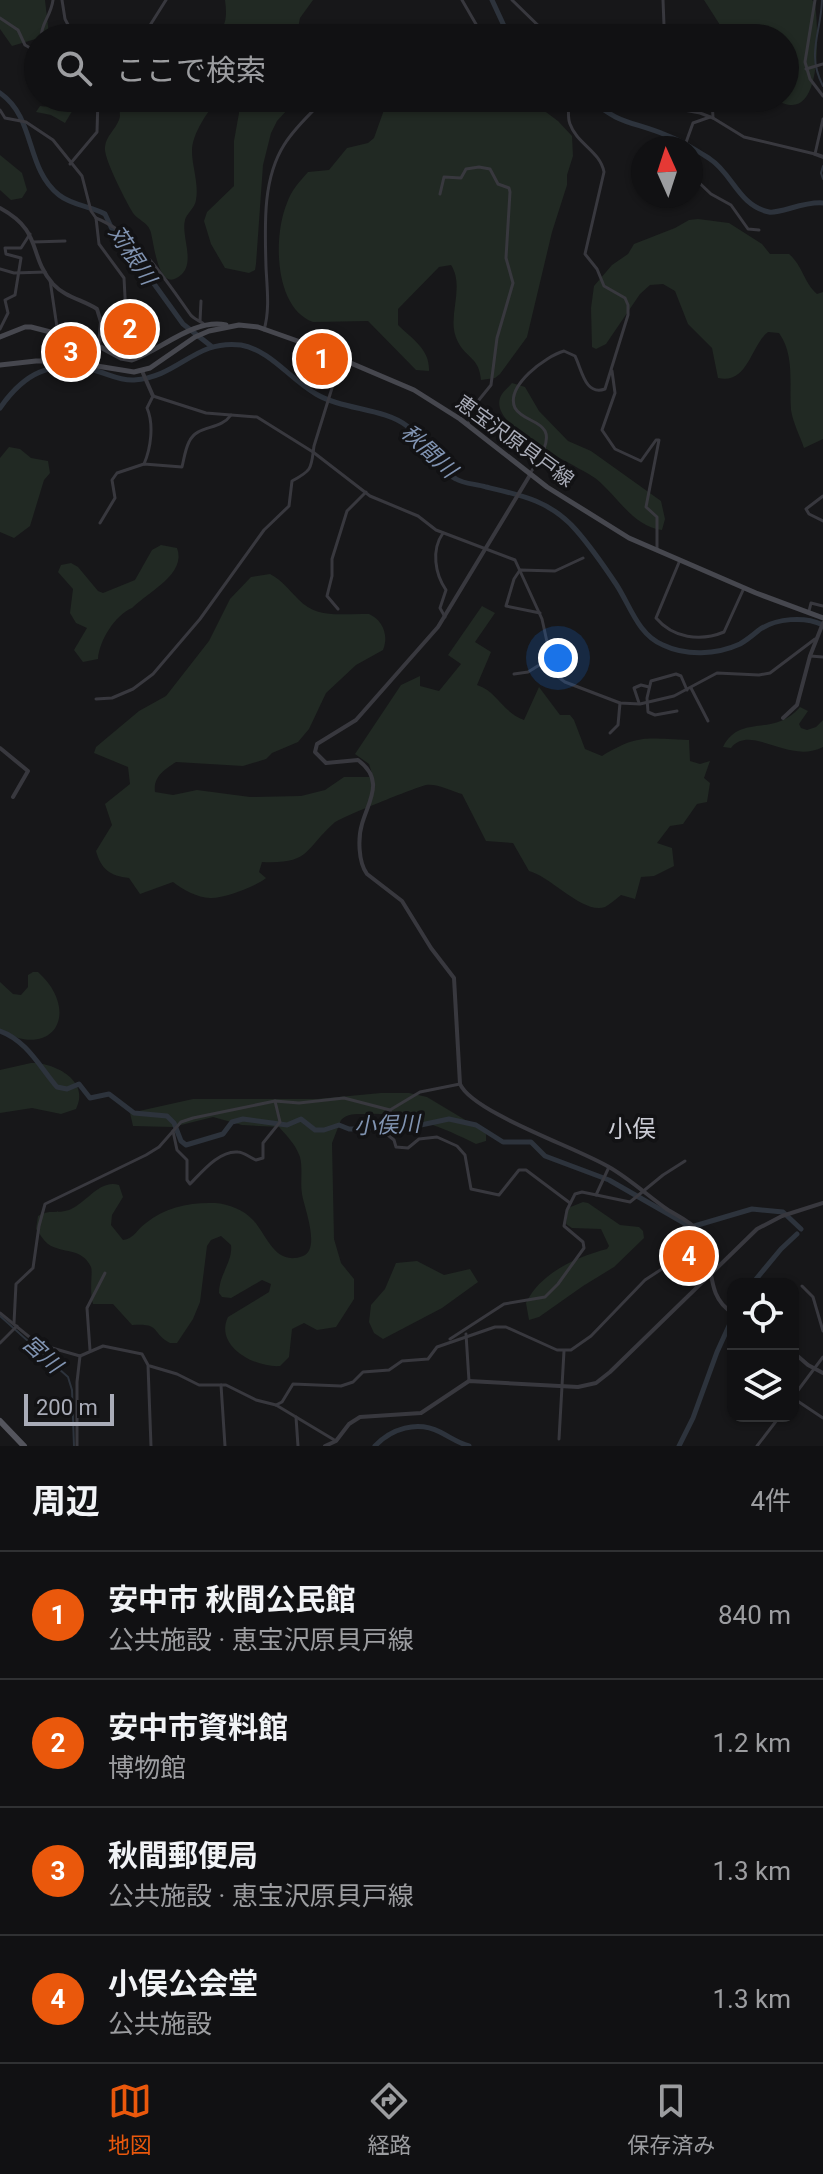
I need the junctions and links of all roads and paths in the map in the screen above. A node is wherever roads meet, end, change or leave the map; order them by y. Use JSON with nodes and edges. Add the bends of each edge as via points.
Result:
{"nodes":[{"id":1,"x":53,"y":0,"type":"edge"},
{"id":2,"x":62,"y":0,"type":"edge"},
{"id":3,"x":166,"y":0,"type":"edge"},
{"id":4,"x":462,"y":0,"type":"edge"},
{"id":5,"x":512,"y":0,"type":"edge"},
{"id":6,"x":663,"y":0,"type":"edge"},
{"id":7,"x":815,"y":0,"type":"edge"},
{"id":8,"x":0,"y":18,"type":"edge"},
{"id":9,"x":44,"y":24,"type":"edge"},
{"id":10,"x":68,"y":24,"type":"edge"},
{"id":11,"x":151,"y":24,"type":"edge"},
{"id":12,"x":476,"y":24,"type":"edge"},
{"id":13,"x":537,"y":24,"type":"edge"},
{"id":14,"x":664,"y":24,"type":"edge"},
{"id":15,"x":24,"y":40,"type":"edge"},
{"id":16,"x":823,"y":64,"type":"edge"},
{"id":17,"x":806,"y":69,"type":"junction"},
{"id":18,"x":823,"y":96,"type":"edge"},
{"id":19,"x":0,"y":110,"type":"edge"},
{"id":20,"x":98,"y":112,"type":"edge"},
{"id":21,"x":313,"y":112,"type":"edge"},
{"id":22,"x":568,"y":112,"type":"edge"},
{"id":23,"x":687,"y":112,"type":"edge"},
{"id":24,"x":711,"y":112,"type":"edge"},
{"id":25,"x":711,"y":117,"type":"junction"},
{"id":26,"x":823,"y":119,"type":"edge"},
{"id":27,"x":688,"y":136,"type":"edge"},
{"id":28,"x":815,"y":154,"type":"junction"},
{"id":29,"x":823,"y":157,"type":"edge"},
{"id":30,"x":70,"y":164,"type":"junction"},
{"id":31,"x":703,"y":186,"type":"edge"},
{"id":32,"x":440,"y":194,"type":"dead end"},
{"id":33,"x":0,"y":208,"type":"edge"},
{"id":34,"x":96,"y":218,"type":"junction"},
{"id":35,"x":759,"y":230,"type":"dead end"},
{"id":36,"x":30,"y":234,"type":"junction"},
{"id":37,"x":65,"y":241,"type":"dead end"},
{"id":38,"x":33,"y":242,"type":"junction"},
{"id":39,"x":0,"y":269,"type":"edge"},
{"id":40,"x":45,"y":272,"type":"junction"},
{"id":41,"x":19,"y":274,"type":"junction"},
{"id":42,"x":50,"y":280,"type":"junction"},
{"id":43,"x":201,"y":301,"type":"dead end"},
{"id":44,"x":2,"y":321,"type":"edge"},
{"id":45,"x":101,"y":322,"type":"junction"},
{"id":46,"x":203,"y":323,"type":"junction"},
{"id":47,"x":227,"y":327,"type":"junction"},
{"id":48,"x":0,"y":329,"type":"edge"},
{"id":49,"x":264,"y":330,"type":"junction"},
{"id":50,"x":195,"y":333,"type":"junction"},
{"id":51,"x":61,"y":335,"type":"junction"},
{"id":52,"x":0,"y":337,"type":"edge"},
{"id":53,"x":81,"y":341,"type":"junction"},
{"id":54,"x":99,"y":345,"type":"junction"},
{"id":55,"x":341,"y":359,"type":"junction"},
{"id":56,"x":62,"y":361,"type":"junction"},
{"id":57,"x":77,"y":362,"type":"junction"},
{"id":58,"x":0,"y":365,"type":"edge"},
{"id":59,"x":612,"y":371,"type":"junction"},
{"id":60,"x":143,"y":373,"type":"junction"},
{"id":61,"x":153,"y":396,"type":"junction"},
{"id":62,"x":231,"y":415,"type":"junction"},
{"id":63,"x":468,"y":425,"type":"junction"},
{"id":64,"x":313,"y":452,"type":"junction"},
{"id":65,"x":144,"y":464,"type":"junction"},
{"id":66,"x":530,"y":475,"type":"junction"},
{"id":67,"x":366,"y":492,"type":"junction"},
{"id":68,"x":823,"y":496,"type":"edge"},
{"id":69,"x":823,"y":521,"type":"edge"},
{"id":70,"x":100,"y":523,"type":"dead end"},
{"id":71,"x":443,"y":533,"type":"junction"},
{"id":72,"x":486,"y":549,"type":"junction"},
{"id":73,"x":657,"y":550,"type":"junction"},
{"id":74,"x":583,"y":558,"type":"dead end"},
{"id":75,"x":680,"y":560,"type":"junction"},
{"id":76,"x":520,"y":570,"type":"junction"},
{"id":77,"x":744,"y":588,"type":"junction"},
{"id":78,"x":823,"y":606,"type":"edge"},
{"id":79,"x":338,"y":609,"type":"dead end"},
{"id":80,"x":540,"y":613,"type":"junction"},
{"id":81,"x":809,"y":613,"type":"junction"},
{"id":82,"x":445,"y":617,"type":"junction"},
{"id":83,"x":823,"y":620,"type":"edge"},
{"id":84,"x":815,"y":639,"type":"junction"},
{"id":85,"x":810,"y":656,"type":"junction"},
{"id":86,"x":823,"y":657,"type":"edge"},
{"id":87,"x":549,"y":659,"type":"junction"},
{"id":88,"x":514,"y":674,"type":"dead end"},
{"id":89,"x":649,"y":687,"type":"junction"},
{"id":90,"x":689,"y":689,"type":"junction"},
{"id":91,"x":96,"y":699,"type":"dead end"},
{"id":92,"x":648,"y":702,"type":"junction"},
{"id":93,"x":620,"y":703,"type":"junction"},
{"id":94,"x":640,"y":704,"type":"junction"},
{"id":95,"x":677,"y":711,"type":"dead end"},
{"id":96,"x":783,"y":718,"type":"dead end"},
{"id":97,"x":708,"y":721,"type":"dead end"},
{"id":98,"x":610,"y":733,"type":"dead end"},
{"id":99,"x":0,"y":748,"type":"edge"},
{"id":100,"x":13,"y":797,"type":"dead end"},
{"id":101,"x":460,"y":1084,"type":"junction"},
{"id":102,"x":275,"y":1101,"type":"junction"},
{"id":103,"x":390,"y":1110,"type":"junction"},
{"id":104,"x":173,"y":1131,"type":"junction"},
{"id":105,"x":685,"y":1161,"type":"dead end"},
{"id":106,"x":609,"y":1167,"type":"junction"},
{"id":107,"x":643,"y":1192,"type":"junction"},
{"id":108,"x":596,"y":1195,"type":"junction"},
{"id":109,"x":570,"y":1203,"type":"junction"},
{"id":110,"x":823,"y":1203,"type":"edge"},
{"id":111,"x":703,"y":1242,"type":"junction"},
{"id":112,"x":105,"y":1273,"type":"dead end"},
{"id":113,"x":711,"y":1274,"type":"junction"},
{"id":114,"x":802,"y":1286,"type":"dead end"},
{"id":115,"x":727,"y":1307,"type":"edge"},
{"id":116,"x":0,"y":1313,"type":"edge"},
{"id":117,"x":16,"y":1324,"type":"junction"},
{"id":118,"x":823,"y":1331,"type":"edge"},
{"id":119,"x":466,"y":1334,"type":"junction"},
{"id":120,"x":447,"y":1342,"type":"junction"},
{"id":121,"x":0,"y":1343,"type":"edge"},
{"id":122,"x":90,"y":1350,"type":"junction"},
{"id":123,"x":564,"y":1351,"type":"junction"},
{"id":124,"x":80,"y":1356,"type":"junction"},
{"id":125,"x":799,"y":1357,"type":"edge"},
{"id":126,"x":823,"y":1357,"type":"edge"},
{"id":127,"x":148,"y":1365,"type":"junction"},
{"id":128,"x":815,"y":1369,"type":"junction"},
{"id":129,"x":823,"y":1373,"type":"edge"},
{"id":130,"x":469,"y":1381,"type":"junction"},
{"id":131,"x":221,"y":1385,"type":"junction"},
{"id":132,"x":563,"y":1386,"type":"junction"},
{"id":133,"x":799,"y":1390,"type":"edge"},
{"id":134,"x":799,"y":1402,"type":"edge"},
{"id":135,"x":276,"y":1405,"type":"junction"},
{"id":136,"x":296,"y":1417,"type":"junction"},
{"id":137,"x":823,"y":1418,"type":"edge"},
{"id":138,"x":0,"y":1421,"type":"edge"},
{"id":139,"x":776,"y":1422,"type":"edge"},
{"id":140,"x":559,"y":1439,"type":"dead end"},
{"id":141,"x":336,"y":1441,"type":"junction"},
{"id":142,"x":24,"y":1446,"type":"edge"},
{"id":143,"x":77,"y":1446,"type":"edge"},
{"id":144,"x":151,"y":1446,"type":"edge"},
{"id":145,"x":225,"y":1446,"type":"edge"},
{"id":146,"x":298,"y":1446,"type":"edge"},
{"id":147,"x":325,"y":1446,"type":"edge"},
{"id":148,"x":758,"y":1446,"type":"edge"}],
"edges":[{"from":1,"to":9,"type":"street"},
{"from":2,"to":10,"type":"street"},
{"from":3,"to":11,"type":"street"},
{"from":4,"to":12,"type":"street"},
{"from":5,"to":13,"type":"street"},
{"from":6,"to":14,"type":"street"},
{"from":7,"to":17,"type":"street"},
{"from":8,"to":15,"type":"street"},
{"from":16,"to":17,"type":"street"},
{"from":17,"to":18,"type":"street"},
{"from":19,"to":30,"type":"street","via":[[5,118],[26,122],[53,140]]},
{"from":20,"to":30,"type":"street","via":[[97,132]]},
{"from":21,"to":49,"type":"street","via":[[284,145],[272,174]]},
{"from":22,"to":59,"type":"street","via":[[571,127],[604,168],[586,258],[604,286],[628,305]]},
{"from":23,"to":25,"type":"street"},
{"from":24,"to":25,"type":"street"},
{"from":25,"to":27,"type":"street","via":[[693,123]]},
{"from":25,"to":28,"type":"street","via":[[744,137]]},
{"from":26,"to":28,"type":"street"},
{"from":28,"to":29,"type":"street"},
{"from":30,"to":34,"type":"street","via":[[82,176]]},
{"from":31,"to":35,"type":"street","via":[[731,205],[748,229]]},
{"from":32,"to":63,"type":"street","via":[[443,177],[461,178],[473,167],[490,169],[496,182],[510,192],[506,258],[513,283],[497,338],[491,385],[474,406]]},
{"from":33,"to":36,"type":"street","via":[[20,220]]},
{"from":34,"to":45,"type":"street","via":[[99,244],[124,278],[126,316]]},
{"from":34,"to":46,"type":"street","via":[[116,227],[149,257],[190,315]]},
{"from":36,"to":38,"type":"street"},
{"from":36,"to":41,"type":"street","via":[[21,248],[5,248],[6,254],[21,258]]},
{"from":37,"to":38,"type":"street"},
{"from":38,"to":40,"type":"street"},
{"from":39,"to":41,"type":"street"},
{"from":40,"to":41,"type":"street"},
{"from":40,"to":42,"type":"street"},
{"from":41,"to":44,"type":"street","via":[[15,295],[5,300],[8,313]]},
{"from":42,"to":45,"type":"street","via":[[64,294],[95,307]]},
{"from":42,"to":51,"type":"street"},
{"from":43,"to":46,"type":"street"},
{"from":44,"to":48,"type":"street"},
{"from":45,"to":54,"type":"street"},
{"from":46,"to":47,"type":"main road","name":"恵宝沢原貝戸線"},
{"from":46,"to":50,"type":"main road","name":"恵宝沢原貝戸線"},
{"from":47,"to":49,"type":"main road","name":"恵宝沢原貝戸線"},
{"from":47,"to":50,"type":"main road","name":"恵宝沢原貝戸線"},
{"from":49,"to":55,"type":"main road","name":"恵宝沢原貝戸線"},
{"from":50,"to":54,"type":"main road","name":"恵宝沢原貝戸線","via":[[132,360]]},
{"from":50,"to":60,"type":"main road","name":"恵宝沢原貝戸線"},
{"from":51,"to":52,"type":"main road","name":"恵宝沢原貝戸線","via":[[25,327]]},
{"from":51,"to":53,"type":"main road","name":"恵宝沢原貝戸線"},
{"from":51,"to":56,"type":"street"},
{"from":53,"to":54,"type":"main road","name":"恵宝沢原貝戸線"},
{"from":53,"to":57,"type":"street"},
{"from":55,"to":63,"type":"main road","name":"恵宝沢原貝戸線","via":[[399,382]]},
{"from":55,"to":64,"type":"street"},
{"from":56,"to":57,"type":"main road"},
{"from":56,"to":58,"type":"main road"},
{"from":57,"to":60,"type":"main road"},
{"from":59,"to":66,"type":"street","via":[[605,389],[595,391],[575,356],[561,352],[516,386],[516,408],[546,435]]},
{"from":59,"to":73,"type":"street","via":[[615,393],[603,433],[615,449],[641,461],[659,440],[646,506],[657,517]]},
{"from":60,"to":61,"type":"street"},
{"from":61,"to":62,"type":"street"},
{"from":61,"to":65,"type":"street","via":[[147,408],[150,438]]},
{"from":62,"to":64,"type":"street","via":[[257,417]]},
{"from":62,"to":65,"type":"street","via":[[194,434],[182,467]]},
{"from":63,"to":66,"type":"main road","name":"恵宝沢原貝戸線"},
{"from":64,"to":67,"type":"street"},
{"from":64,"to":91,"type":"street","via":[[308,473],[290,485],[289,506],[264,530],[158,670],[133,689]]},
{"from":65,"to":70,"type":"street","via":[[115,475],[115,498]]},
{"from":66,"to":72,"type":"street"},
{"from":66,"to":73,"type":"main road","name":"恵宝沢原貝戸線"},
{"from":67,"to":71,"type":"street"},
{"from":67,"to":79,"type":"street","via":[[347,511],[332,559],[327,596]]},
{"from":68,"to":69,"type":"street","via":[[806,508]]},
{"from":71,"to":72,"type":"street"},
{"from":71,"to":82,"type":"street","via":[[435,554],[446,590],[440,608]]},
{"from":72,"to":76,"type":"street","via":[[515,560]]},
{"from":72,"to":82,"type":"street"},
{"from":73,"to":75,"type":"main road","name":"恵宝沢原貝戸線"},
{"from":74,"to":76,"type":"street","via":[[555,571]]},
{"from":75,"to":77,"type":"main road","name":"恵宝沢原貝戸線"},
{"from":75,"to":77,"type":"street","via":[[656,618],[678,635],[724,632]]},
{"from":76,"to":80,"type":"street"},
{"from":76,"to":80,"type":"street","via":[[506,606]]},
{"from":77,"to":81,"type":"main road","name":"恵宝沢原貝戸線"},
{"from":78,"to":81,"type":"street","via":[[811,603]]},
{"from":80,"to":87,"type":"street"},
{"from":81,"to":83,"type":"main road","name":"恵宝沢原貝戸線"},
{"from":82,"to":101,"type":"street","via":[[356,720],[314,748],[323,763],[361,761],[372,781],[373,797],[361,830],[363,868],[402,901],[454,978]]},
{"from":83,"to":84,"type":"street"},
{"from":84,"to":85,"type":"street"},
{"from":84,"to":90,"type":"street","via":[[770,673],[717,673]]},
{"from":85,"to":86,"type":"street"},
{"from":85,"to":96,"type":"street","via":[[797,705]]},
{"from":87,"to":88,"type":"street"},
{"from":87,"to":93,"type":"street","via":[[558,678]]},
{"from":89,"to":90,"type":"street","via":[[652,679],[676,674]]},
{"from":89,"to":92,"type":"street"},
{"from":89,"to":94,"type":"street","via":[[634,688]]},
{"from":90,"to":92,"type":"street"},
{"from":90,"to":97,"type":"street"},
{"from":92,"to":94,"type":"street"},
{"from":92,"to":95,"type":"street","via":[[651,714]]},
{"from":93,"to":94,"type":"street"},
{"from":93,"to":98,"type":"street","via":[[618,725]]},
{"from":99,"to":100,"type":"street","via":[[28,771]]},
{"from":101,"to":103,"type":"street","via":[[420,1092]]},
{"from":101,"to":106,"type":"street","via":[[485,1106]]},
{"from":102,"to":103,"type":"street","via":[[344,1098]]},
{"from":102,"to":104,"type":"street","via":[[189,1119]]},
{"from":102,"to":104,"type":"street","via":[[280,1124],[263,1143],[263,1158],[233,1152],[204,1167],[190,1184],[187,1160],[177,1150]]},
{"from":103,"to":109,"type":"street","via":[[392,1122],[385,1134],[396,1147],[437,1137],[455,1145],[465,1155],[471,1189],[499,1195],[519,1170],[526,1170]]},
{"from":104,"to":117,"type":"street","via":[[146,1155],[45,1204],[33,1268],[16,1284]]},
{"from":105,"to":107,"type":"street"},
{"from":106,"to":107,"type":"street"},
{"from":106,"to":108,"type":"street"},
{"from":107,"to":108,"type":"street","via":[[630,1202]]},
{"from":107,"to":111,"type":"street","via":[[691,1224]]},
{"from":108,"to":109,"type":"street","via":[[579,1192]]},
{"from":109,"to":120,"type":"street","via":[[564,1226],[584,1250],[549,1294],[504,1304]]},
{"from":110,"to":113,"type":"street","via":[[757,1229]]},
{"from":111,"to":113,"type":"street"},
{"from":111,"to":123,"type":"street","via":[[651,1275],[591,1336]]},
{"from":112,"to":122,"type":"street","via":[[87,1308]]},
{"from":113,"to":115,"type":"street","via":[[717,1298]]},
{"from":113,"to":132,"type":"street","via":[[604,1377],[587,1386]]},
{"from":114,"to":118,"type":"street","via":[[813,1297]]},
{"from":116,"to":117,"type":"street"},
{"from":117,"to":121,"type":"street"},
{"from":117,"to":124,"type":"street","via":[[35,1343]]},
{"from":119,"to":120,"type":"street"},
{"from":119,"to":123,"type":"street","via":[[502,1326]]},
{"from":119,"to":130,"type":"street"},
{"from":120,"to":135,"type":"street","via":[[428,1359],[365,1372],[349,1384],[293,1384]]},
{"from":122,"to":124,"type":"street"},
{"from":122,"to":127,"type":"street","via":[[103,1346],[137,1351]]},
{"from":123,"to":132,"type":"street"},
{"from":124,"to":143,"type":"street"},
{"from":125,"to":128,"type":"street"},
{"from":126,"to":128,"type":"street"},
{"from":127,"to":131,"type":"street","via":[[199,1385]]},
{"from":127,"to":144,"type":"street"},
{"from":128,"to":129,"type":"street"},
{"from":128,"to":133,"type":"street"},
{"from":130,"to":132,"type":"street"},
{"from":130,"to":141,"type":"street","via":[[421,1413],[360,1417]]},
{"from":131,"to":135,"type":"street"},
{"from":131,"to":145,"type":"street"},
{"from":132,"to":140,"type":"street"},
{"from":134,"to":137,"type":"street"},
{"from":135,"to":136,"type":"street"},
{"from":136,"to":141,"type":"street"},
{"from":136,"to":146,"type":"street"},
{"from":138,"to":142,"type":"main road"},
{"from":139,"to":148,"type":"street"},
{"from":141,"to":147,"type":"street"}]}
